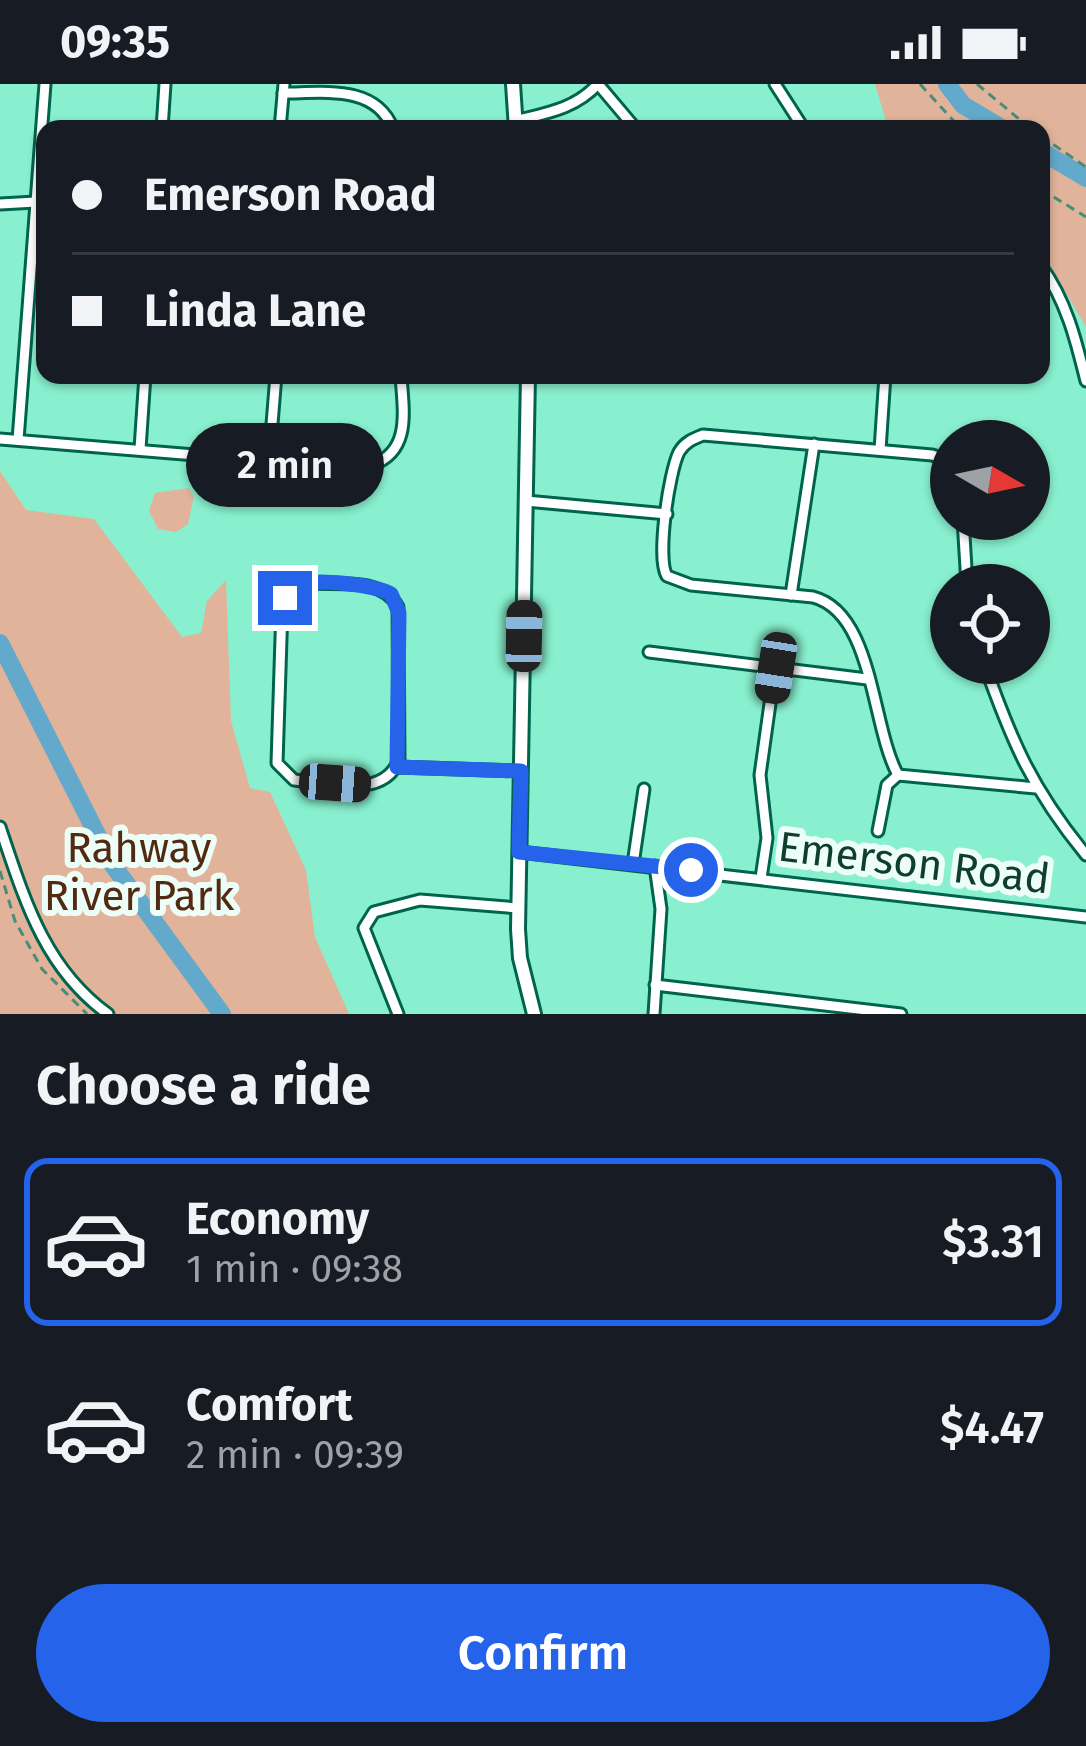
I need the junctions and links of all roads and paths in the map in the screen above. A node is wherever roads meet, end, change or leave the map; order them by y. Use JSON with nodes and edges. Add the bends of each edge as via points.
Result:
{"nodes":[{"id":1,"x":45,"y":84,"type":"edge"},
{"id":2,"x":165,"y":84,"type":"edge"},
{"id":3,"x":513,"y":84,"type":"edge"},
{"id":4,"x":598,"y":84,"type":"edge"},
{"id":5,"x":775,"y":84,"type":"edge"},
{"id":6,"x":920,"y":84,"type":"edge"},
{"id":7,"x":977,"y":84,"type":"edge"},
{"id":8,"x":284,"y":88,"type":"edge"},
{"id":9,"x":42,"y":120,"type":"edge"},
{"id":10,"x":163,"y":120,"type":"edge"},
{"id":11,"x":281,"y":120,"type":"edge"},
{"id":12,"x":387,"y":120,"type":"edge"},
{"id":13,"x":516,"y":120,"type":"edge"},
{"id":14,"x":531,"y":120,"type":"edge"},
{"id":15,"x":628,"y":120,"type":"edge"},
{"id":16,"x":798,"y":120,"type":"edge"},
{"id":17,"x":953,"y":120,"type":"edge"},
{"id":18,"x":1020,"y":120,"type":"edge"},
{"id":19,"x":1050,"y":142,"type":"edge"},
{"id":20,"x":1086,"y":167,"type":"edge"},
{"id":21,"x":1050,"y":195,"type":"edge"},
{"id":22,"x":36,"y":202,"type":"joint"},
{"id":23,"x":0,"y":204,"type":"edge"},
{"id":24,"x":1086,"y":217,"type":"edge"},
{"id":25,"x":1050,"y":278,"type":"edge"},
{"id":26,"x":1086,"y":381,"type":"edge"},
{"id":27,"x":144,"y":384,"type":"edge"},
{"id":28,"x":275,"y":384,"type":"edge"},
{"id":29,"x":401,"y":384,"type":"edge"},
{"id":30,"x":528,"y":384,"type":"edge"},
{"id":31,"x":884,"y":384,"type":"edge"},
{"id":32,"x":0,"y":439,"type":"edge"},
{"id":33,"x":18,"y":440,"type":"junction"},
{"id":34,"x":814,"y":444,"type":"junction"},
{"id":35,"x":140,"y":449,"type":"junction"},
{"id":36,"x":880,"y":450,"type":"junction"},
{"id":37,"x":930,"y":457,"type":"edge"},
{"id":38,"x":269,"y":461,"type":"junction"},
{"id":39,"x":526,"y":501,"type":"junction"},
{"id":40,"x":667,"y":514,"type":"junction"},
{"id":41,"x":791,"y":595,"type":"junction"},
{"id":42,"x":649,"y":652,"type":"dead end"},
{"id":43,"x":776,"y":668,"type":"junction"},
{"id":44,"x":867,"y":680,"type":"junction"},
{"id":45,"x":991,"y":684,"type":"edge"},
{"id":46,"x":397,"y":767,"type":"junction"},
{"id":47,"x":521,"y":771,"type":"junction"},
{"id":48,"x":898,"y":775,"type":"junction"},
{"id":49,"x":1036,"y":788,"type":"junction"},
{"id":50,"x":644,"y":789,"type":"dead end"},
{"id":51,"x":0,"y":827,"type":"edge"},
{"id":52,"x":878,"y":831,"type":"dead end"},
{"id":53,"x":519,"y":852,"type":"junction"},
{"id":54,"x":1086,"y":854,"type":"edge"},
{"id":55,"x":633,"y":864,"type":"junction"},
{"id":56,"x":655,"y":866,"type":"junction"},
{"id":57,"x":0,"y":871,"type":"edge"},
{"id":58,"x":761,"y":878,"type":"junction"},
{"id":59,"x":518,"y":908,"type":"junction"},
{"id":60,"x":1086,"y":917,"type":"edge"},
{"id":61,"x":655,"y":985,"type":"junction"},
{"id":62,"x":794,"y":1001,"type":"junction"},
{"id":63,"x":87,"y":1014,"type":"edge"},
{"id":64,"x":108,"y":1014,"type":"edge"},
{"id":65,"x":398,"y":1014,"type":"edge"},
{"id":66,"x":534,"y":1014,"type":"edge"},
{"id":67,"x":654,"y":1014,"type":"edge"},
{"id":68,"x":792,"y":1014,"type":"edge"},
{"id":69,"x":902,"y":1014,"type":"edge"}],
"edges":[{"from":1,"to":9,"type":"street"},
{"from":2,"to":10,"type":"street"},
{"from":3,"to":13,"type":"street"},
{"from":4,"to":14,"type":"street","via":[[567,108]]},
{"from":4,"to":15,"type":"street"},
{"from":5,"to":16,"type":"street"},
{"from":6,"to":17,"type":"path"},
{"from":7,"to":18,"type":"path"},
{"from":8,"to":11,"type":"street"},
{"from":8,"to":12,"type":"street","via":[[362,95]]},
{"from":19,"to":20,"type":"path"},
{"from":21,"to":24,"type":"path"},
{"from":22,"to":23,"type":"street"},
{"from":22,"to":33,"type":"street"},
{"from":25,"to":26,"type":"street"},
{"from":27,"to":35,"type":"street"},
{"from":28,"to":38,"type":"street"},
{"from":29,"to":38,"type":"street","via":[[403,432],[387,459],[359,466]]},
{"from":30,"to":39,"type":"street"},
{"from":31,"to":36,"type":"street"},
{"from":32,"to":33,"type":"street"},
{"from":33,"to":35,"type":"street"},
{"from":34,"to":36,"type":"street"},
{"from":34,"to":40,"type":"street","via":[[692,439],[674,467]]},
{"from":34,"to":41,"type":"street"},
{"from":35,"to":38,"type":"street"},
{"from":36,"to":37,"type":"street"},
{"from":39,"to":40,"type":"street"},
{"from":39,"to":47,"type":"street"},
{"from":40,"to":41,"type":"street","via":[[661,560],[675,581]]},
{"from":41,"to":44,"type":"street","via":[[841,611]]},
{"from":42,"to":43,"type":"street"},
{"from":43,"to":44,"type":"street"},
{"from":43,"to":58,"type":"street","via":[[760,775],[767,838]]},
{"from":44,"to":48,"type":"street"},
{"from":45,"to":49,"type":"street"},
{"from":46,"to":46,"type":"street","via":[[396,602],[374,587],[296,586],[282,607],[281,770],[294,780],[367,785]]},
{"from":46,"to":47,"type":"street"},
{"from":47,"to":53,"type":"street"},
{"from":48,"to":49,"type":"street"},
{"from":48,"to":52,"type":"street","via":[[887,785]]},
{"from":49,"to":54,"type":"street"},
{"from":50,"to":55,"type":"street"},
{"from":51,"to":64,"type":"street","via":[[40,935],[73,985]]},
{"from":53,"to":55,"type":"street","name":"Emerson Road"},
{"from":53,"to":59,"type":"street"},
{"from":55,"to":56,"type":"street","name":"Emerson Road"},
{"from":56,"to":58,"type":"street","name":"Emerson Road"},
{"from":56,"to":61,"type":"street"},
{"from":57,"to":63,"type":"path","via":[[15,922],[42,970]]},
{"from":58,"to":60,"type":"street","name":"Emerson Road"},
{"from":59,"to":65,"type":"street","via":[[420,900],[374,912],[364,928]]},
{"from":59,"to":66,"type":"street"},
{"from":61,"to":62,"type":"street"},
{"from":61,"to":67,"type":"street"},
{"from":62,"to":68,"type":"street"},
{"from":62,"to":69,"type":"street"}]}
